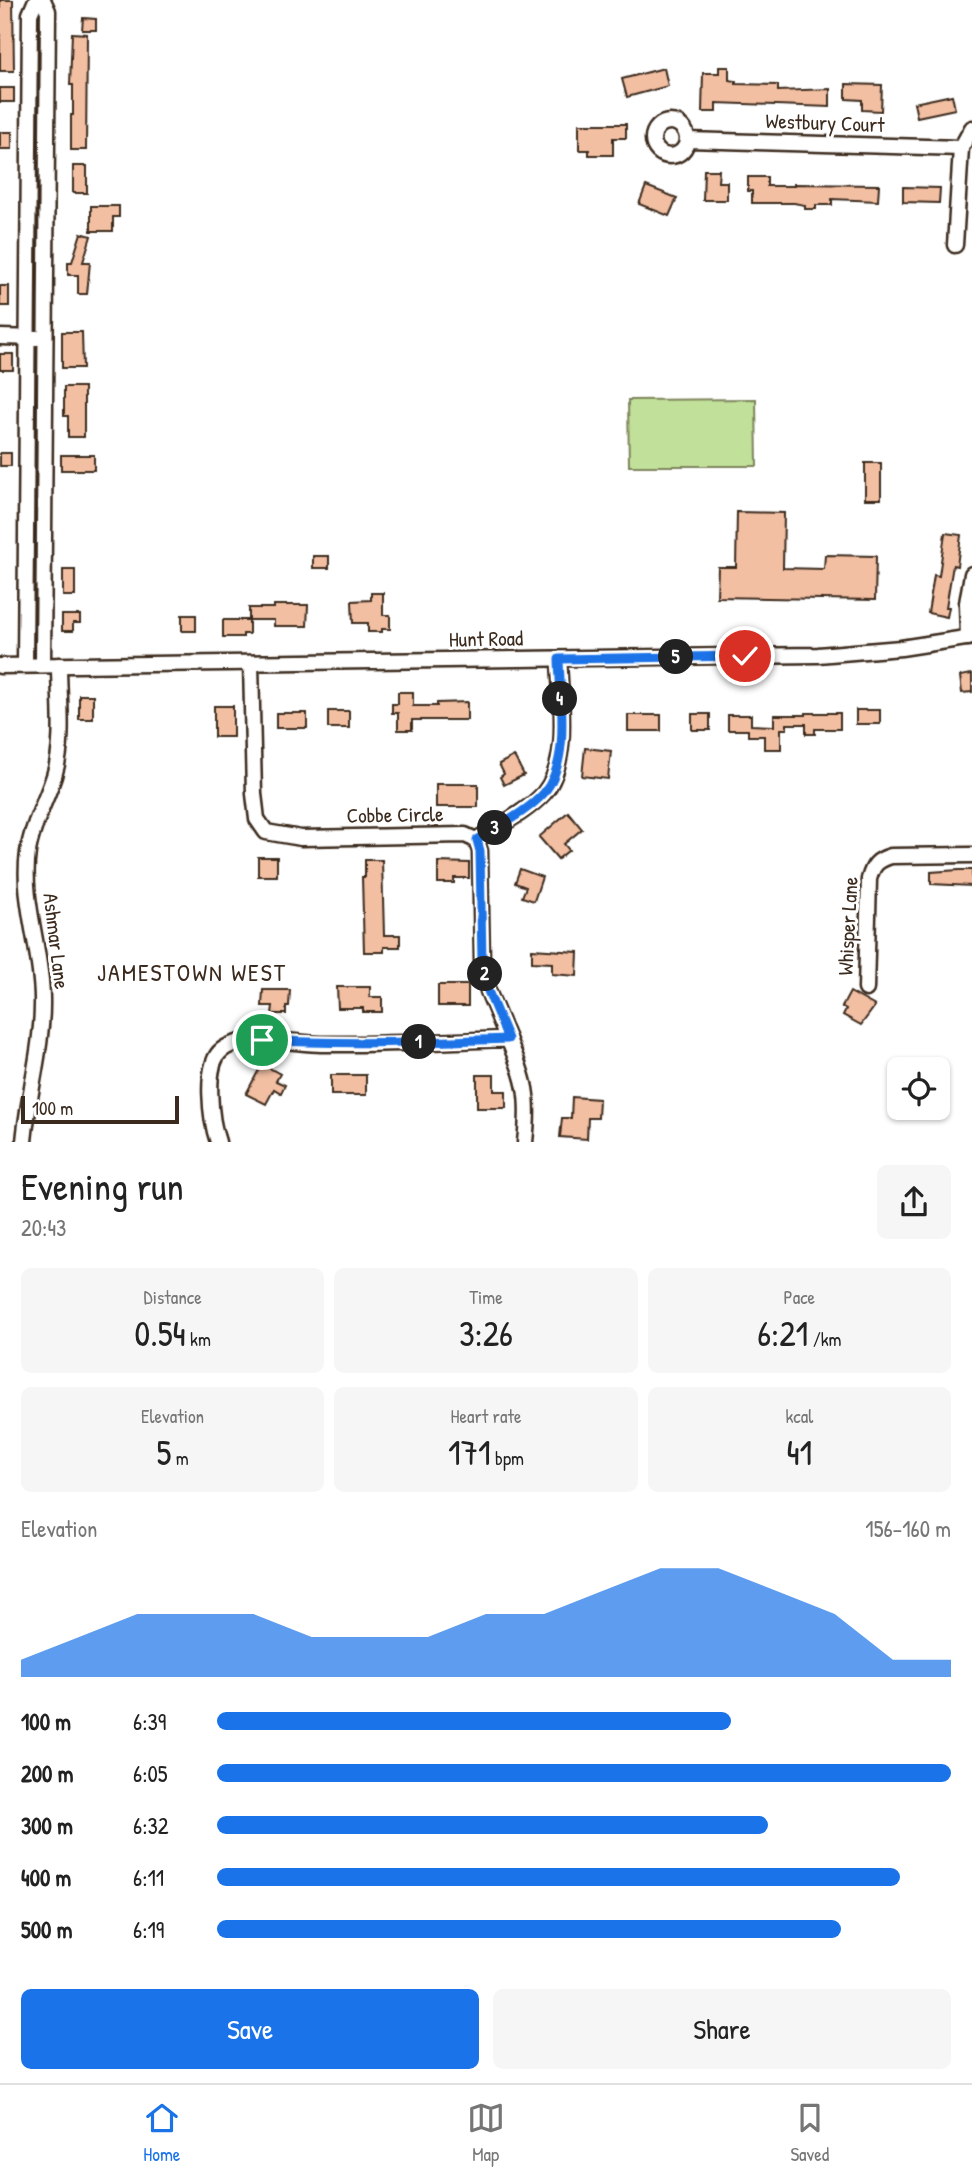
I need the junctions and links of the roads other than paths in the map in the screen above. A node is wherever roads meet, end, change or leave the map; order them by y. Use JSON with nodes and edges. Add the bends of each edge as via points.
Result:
{"nodes":[{"id":1,"x":36,"y":0,"type":"edge"},
{"id":2,"x":43,"y":0,"type":"edge"},
{"id":3,"x":972,"y":128,"type":"edge"},
{"id":4,"x":688,"y":139,"type":"dead end"},
{"id":5,"x":961,"y":148,"type":"junction"},
{"id":6,"x":955,"y":245,"type":"dead end"},
{"id":7,"x":0,"y":337,"type":"edge"},
{"id":8,"x":44,"y":337,"type":"junction"},
{"id":9,"x":29,"y":338,"type":"junction"},
{"id":10,"x":972,"y":574,"type":"edge"},
{"id":11,"x":970,"y":637,"type":"edge"},
{"id":12,"x":559,"y":659,"type":"junction"},
{"id":13,"x":251,"y":663,"type":"junction"},
{"id":14,"x":25,"y":665,"type":"junction"},
{"id":15,"x":43,"y":665,"type":"junction"},
{"id":16,"x":59,"y":665,"type":"junction"},
{"id":17,"x":0,"y":666,"type":"edge"},
{"id":18,"x":477,"y":840,"type":"junction"},
{"id":19,"x":972,"y":855,"type":"edge"},
{"id":20,"x":866,"y":989,"type":"dead end"},
{"id":21,"x":508,"y":1039,"type":"junction"},
{"id":22,"x":24,"y":1142,"type":"edge"},
{"id":23,"x":218,"y":1142,"type":"edge"},
{"id":24,"x":525,"y":1142,"type":"edge"}],
"edges":[{"from":1,"to":9,"type":"street","via":[[30,14]]},
{"from":2,"to":8,"type":"street","via":[[48,12]]},
{"from":3,"to":5,"type":"street"},
{"from":4,"to":5,"type":"street","name":"Westbury Court"},
{"from":5,"to":6,"type":"street"},
{"from":7,"to":9,"type":"street"},
{"from":8,"to":9,"type":"street"},
{"from":8,"to":15,"type":"street"},
{"from":9,"to":14,"type":"street"},
{"from":10,"to":11,"type":"street","via":[[967,603]]},
{"from":11,"to":12,"type":"street","name":"Hunt Road","via":[[829,654]]},
{"from":12,"to":13,"type":"street","name":"Hunt Road"},
{"from":12,"to":18,"type":"street","via":[[562,741],[555,775],[543,794]]},
{"from":13,"to":16,"type":"street","name":"Hunt Road"},
{"from":13,"to":18,"type":"street","name":"Cobbe Circle","via":[[254,794],[257,819],[266,832],[301,838],[465,835]]},
{"from":14,"to":15,"type":"street","name":"Hunt Road"},
{"from":14,"to":17,"type":"street","name":"Hunt Road"},
{"from":15,"to":16,"type":"street","name":"Hunt Road"},
{"from":16,"to":22,"type":"street","name":"Ashmar Lane","via":[[55,775],[28,852],[27,890],[43,1000]]},
{"from":18,"to":21,"type":"street","via":[[482,962],[488,991]]},
{"from":19,"to":20,"type":"street","name":"Whisper Lane","via":[[891,856],[873,865]]},
{"from":21,"to":23,"type":"street","via":[[236,1043],[223,1048],[213,1062],[210,1093]]},
{"from":21,"to":24,"type":"street","via":[[527,1092]]}]}
